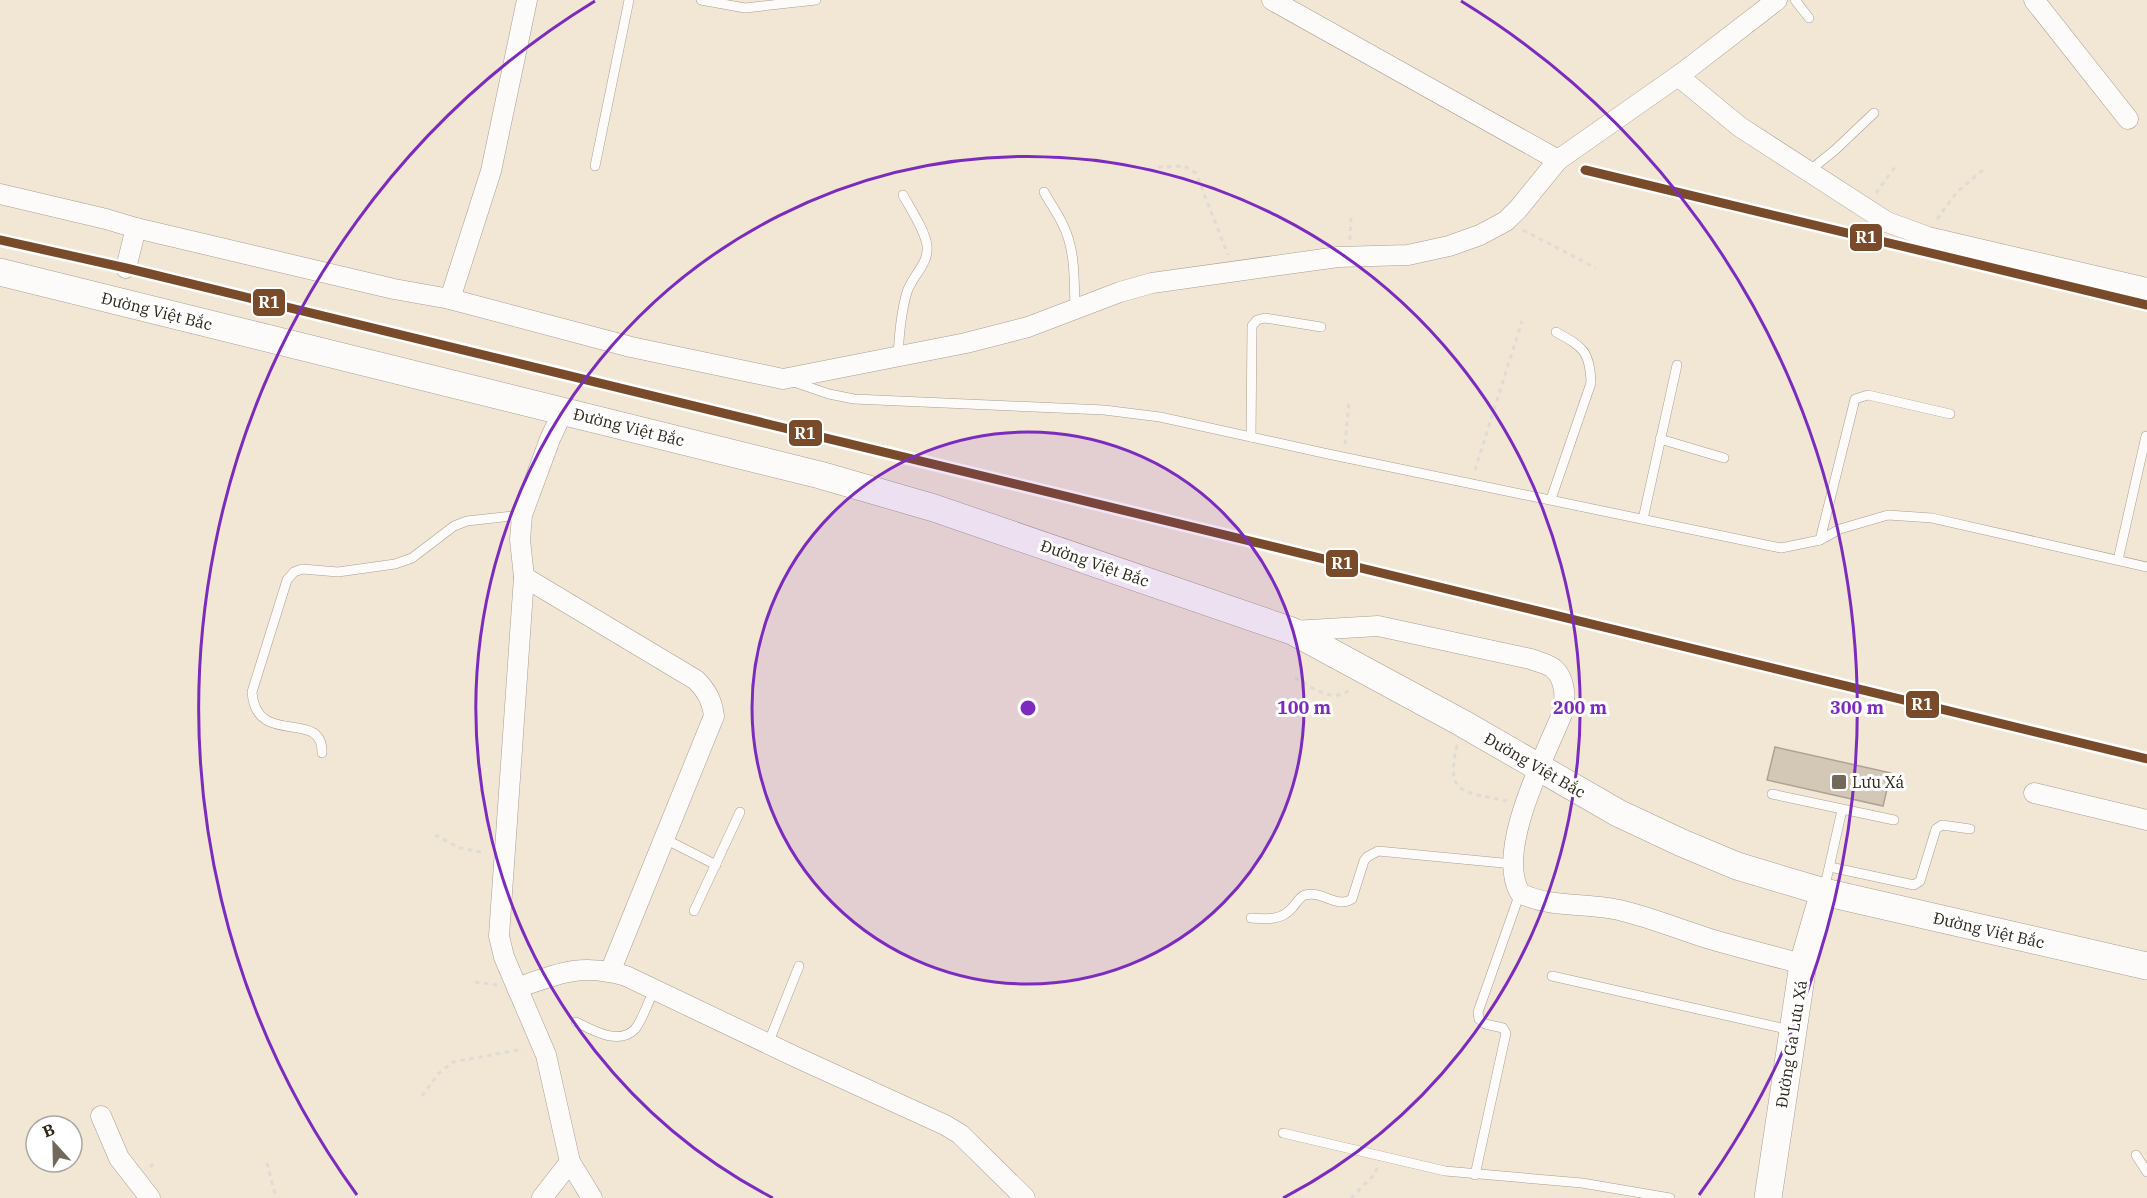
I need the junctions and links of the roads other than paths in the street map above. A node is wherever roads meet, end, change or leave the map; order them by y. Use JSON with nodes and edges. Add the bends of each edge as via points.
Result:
{"nodes":[{"id":1,"x":527,"y":0,"type":"edge"},
{"id":2,"x":629,"y":0,"type":"edge"},
{"id":3,"x":701,"y":0,"type":"edge"},
{"id":4,"x":816,"y":0,"type":"edge"},
{"id":5,"x":1272,"y":0,"type":"edge"},
{"id":6,"x":1795,"y":0,"type":"edge"},
{"id":7,"x":2034,"y":0,"type":"edge"},
{"id":8,"x":1768,"y":2,"type":"edge"},
{"id":9,"x":1809,"y":18,"type":"dead end"},
{"id":10,"x":1678,"y":76,"type":"junction"},
{"id":11,"x":1874,"y":113,"type":"dead end"},
{"id":12,"x":2128,"y":120,"type":"dead end"},
{"id":13,"x":1558,"y":160,"type":"junction"},
{"id":14,"x":595,"y":166,"type":"dead end"},
{"id":15,"x":1809,"y":171,"type":"junction"},
{"id":16,"x":1044,"y":192,"type":"dead end"},
{"id":17,"x":0,"y":194,"type":"edge"},
{"id":18,"x":903,"y":195,"type":"dead end"},
{"id":19,"x":136,"y":228,"type":"junction"},
{"id":20,"x":126,"y":268,"type":"dead end"},
{"id":21,"x":0,"y":272,"type":"edge"},
{"id":22,"x":2147,"y":288,"type":"edge"},
{"id":23,"x":450,"y":299,"type":"junction"},
{"id":24,"x":1075,"y":310,"type":"junction"},
{"id":25,"x":1321,"y":327,"type":"dead end"},
{"id":26,"x":1556,"y":332,"type":"dead end"},
{"id":27,"x":898,"y":357,"type":"junction"},
{"id":28,"x":1677,"y":365,"type":"dead end"},
{"id":29,"x":783,"y":379,"type":"junction"},
{"id":30,"x":563,"y":411,"type":"junction"},
{"id":31,"x":1950,"y":414,"type":"dead end"},
{"id":32,"x":2146,"y":436,"type":"edge"},
{"id":33,"x":1251,"y":437,"type":"junction"},
{"id":34,"x":1660,"y":439,"type":"junction"},
{"id":35,"x":1724,"y":458,"type":"dead end"},
{"id":36,"x":1551,"y":499,"type":"junction"},
{"id":37,"x":522,"y":515,"type":"junction"},
{"id":38,"x":1643,"y":519,"type":"junction"},
{"id":39,"x":1820,"y":540,"type":"junction"},
{"id":40,"x":2118,"y":560,"type":"junction"},
{"id":41,"x":2147,"y":567,"type":"edge"},
{"id":42,"x":524,"y":577,"type":"junction"},
{"id":43,"x":1292,"y":631,"type":"junction"},
{"id":44,"x":322,"y":753,"type":"dead end"},
{"id":45,"x":1540,"y":769,"type":"junction"},
{"id":46,"x":1772,"y":794,"type":"dead end"},
{"id":47,"x":2034,"y":794,"type":"dead end"},
{"id":48,"x":1842,"y":810,"type":"junction"},
{"id":49,"x":740,"y":812,"type":"dead end"},
{"id":50,"x":1894,"y":820,"type":"dead end"},
{"id":51,"x":2147,"y":820,"type":"edge"},
{"id":52,"x":1970,"y":829,"type":"dead end"},
{"id":53,"x":664,"y":838,"type":"junction"},
{"id":54,"x":716,"y":864,"type":"junction"},
{"id":55,"x":1513,"y":864,"type":"junction"},
{"id":56,"x":1827,"y":880,"type":"junction"},
{"id":57,"x":1520,"y":893,"type":"junction"},
{"id":58,"x":694,"y":911,"type":"dead end"},
{"id":59,"x":1251,"y":918,"type":"dead end"},
{"id":60,"x":1803,"y":964,"type":"junction"},
{"id":61,"x":799,"y":966,"type":"dead end"},
{"id":62,"x":2147,"y":966,"type":"edge"},
{"id":63,"x":610,"y":972,"type":"junction"},
{"id":64,"x":1552,"y":976,"type":"dead end"},
{"id":65,"x":517,"y":988,"type":"junction"},
{"id":66,"x":654,"y":990,"type":"junction"},
{"id":67,"x":576,"y":1022,"type":"dead end"},
{"id":68,"x":1793,"y":1030,"type":"junction"},
{"id":69,"x":768,"y":1044,"type":"junction"},
{"id":70,"x":101,"y":1116,"type":"dead end"},
{"id":71,"x":1283,"y":1133,"type":"dead end"},
{"id":72,"x":2136,"y":1155,"type":"dead end"},
{"id":73,"x":570,"y":1162,"type":"junction"},
{"id":74,"x":2147,"y":1173,"type":"edge"},
{"id":75,"x":1475,"y":1175,"type":"junction"},
{"id":76,"x":150,"y":1198,"type":"edge"},
{"id":77,"x":543,"y":1198,"type":"edge"},
{"id":78,"x":592,"y":1198,"type":"edge"},
{"id":79,"x":1025,"y":1198,"type":"edge"},
{"id":80,"x":1670,"y":1198,"type":"edge"},
{"id":81,"x":1768,"y":1198,"type":"edge"}],
"edges":[{"from":1,"to":23,"type":"street","via":[[491,171]]},
{"from":2,"to":14,"type":"lane"},
{"from":3,"to":4,"type":"lane","via":[[745,8]]},
{"from":5,"to":13,"type":"street"},
{"from":6,"to":9,"type":"lane"},
{"from":7,"to":12,"type":"street"},
{"from":8,"to":10,"type":"street"},
{"from":10,"to":13,"type":"street"},
{"from":10,"to":15,"type":"street","via":[[1740,127]]},
{"from":11,"to":15,"type":"lane"},
{"from":13,"to":24,"type":"street","via":[[1506,221],[1449,246],[1408,255],[1359,255],[1152,283],[1120,291]]},
{"from":15,"to":22,"type":"street","via":[[1887,222],[1928,237]]},
{"from":16,"to":24,"type":"lane","via":[[1068,239]]},
{"from":17,"to":19,"type":"street"},
{"from":18,"to":27,"type":"lane","via":[[927,247],[907,294]]},
{"from":19,"to":20,"type":"street"},
{"from":19,"to":23,"type":"street"},
{"from":21,"to":30,"type":"main road","name":"Đường Việt Bắc"},
{"from":23,"to":29,"type":"street","via":[[631,347]]},
{"from":24,"to":27,"type":"street","via":[[1028,327]]},
{"from":25,"to":33,"type":"lane","via":[[1265,318],[1252,326]]},
{"from":26,"to":36,"type":"lane","via":[[1584,351],[1590,362],[1591,383]]},
{"from":27,"to":29,"type":"street"},
{"from":28,"to":34,"type":"lane"},
{"from":29,"to":33,"type":"lane","via":[[854,399],[1104,411],[1160,417]]},
{"from":30,"to":37,"type":"street"},
{"from":30,"to":43,"type":"main road","name":"Đường Việt Bắc","via":[[820,475],[934,508]]},
{"from":31,"to":39,"type":"lane","via":[[1868,394],[1855,399]]},
{"from":32,"to":40,"type":"lane"},
{"from":33,"to":36,"type":"lane"},
{"from":34,"to":35,"type":"lane"},
{"from":34,"to":38,"type":"lane"},
{"from":36,"to":38,"type":"lane"},
{"from":37,"to":42,"type":"street"},
{"from":37,"to":44,"type":"lane","via":[[454,526],[412,558],[395,564],[338,572],[302,569],[287,580],[252,702],[259,716],[269,723],[316,734]]},
{"from":38,"to":39,"type":"lane","via":[[1780,548]]},
{"from":39,"to":40,"type":"lane","via":[[1888,515],[1932,518]]},
{"from":40,"to":41,"type":"lane"},
{"from":42,"to":53,"type":"street","via":[[696,680],[712,702],[714,716]]},
{"from":42,"to":65,"type":"street","via":[[499,936]]},
{"from":43,"to":45,"type":"main road","name":"Đường Việt Bắc"},
{"from":43,"to":45,"type":"street","via":[[1378,626],[1552,667],[1560,676],[1565,701]]},
{"from":45,"to":55,"type":"street","via":[[1516,828]]},
{"from":45,"to":56,"type":"main road","name":"Đường Việt Bắc","via":[[1618,813],[1737,866]]},
{"from":46,"to":48,"type":"lane"},
{"from":47,"to":51,"type":"street"},
{"from":48,"to":50,"type":"lane"},
{"from":48,"to":56,"type":"lane"},
{"from":49,"to":54,"type":"lane"},
{"from":52,"to":56,"type":"lane","via":[[1942,825],[1936,829],[1920,881],[1914,885]]},
{"from":53,"to":54,"type":"lane"},
{"from":53,"to":63,"type":"street"},
{"from":54,"to":58,"type":"lane"},
{"from":55,"to":57,"type":"street","via":[[1513,877]]},
{"from":55,"to":59,"type":"lane","via":[[1378,851],[1364,861],[1352,899],[1347,902],[1306,895],[1281,916]]},
{"from":56,"to":60,"type":"main road","name":"Đường Ga Lưu Xá"},
{"from":56,"to":62,"type":"main road","name":"Đường Việt Bắc"},
{"from":57,"to":60,"type":"street","via":[[1549,902],[1623,911]]},
{"from":57,"to":75,"type":"lane","via":[[1478,1012],[1479,1019],[1503,1028],[1506,1033]]},
{"from":60,"to":68,"type":"main road","name":"Đường Ga Lưu Xá"},
{"from":61,"to":69,"type":"lane"},
{"from":63,"to":65,"type":"street","via":[[565,971]]},
{"from":63,"to":66,"type":"street"},
{"from":64,"to":68,"type":"lane"},
{"from":65,"to":73,"type":"street","via":[[552,1077]]},
{"from":66,"to":67,"type":"lane","via":[[635,1029],[626,1035],[602,1035]]},
{"from":66,"to":69,"type":"street"},
{"from":68,"to":81,"type":"main road","name":"Đường Ga Lưu Xá"},
{"from":69,"to":79,"type":"street","via":[[945,1125],[960,1134]]},
{"from":70,"to":76,"type":"street","via":[[119,1158]]},
{"from":71,"to":75,"type":"lane"},
{"from":72,"to":74,"type":"lane"},
{"from":73,"to":77,"type":"street"},
{"from":73,"to":78,"type":"street"},
{"from":75,"to":80,"type":"lane","via":[[1582,1183]]}]}
